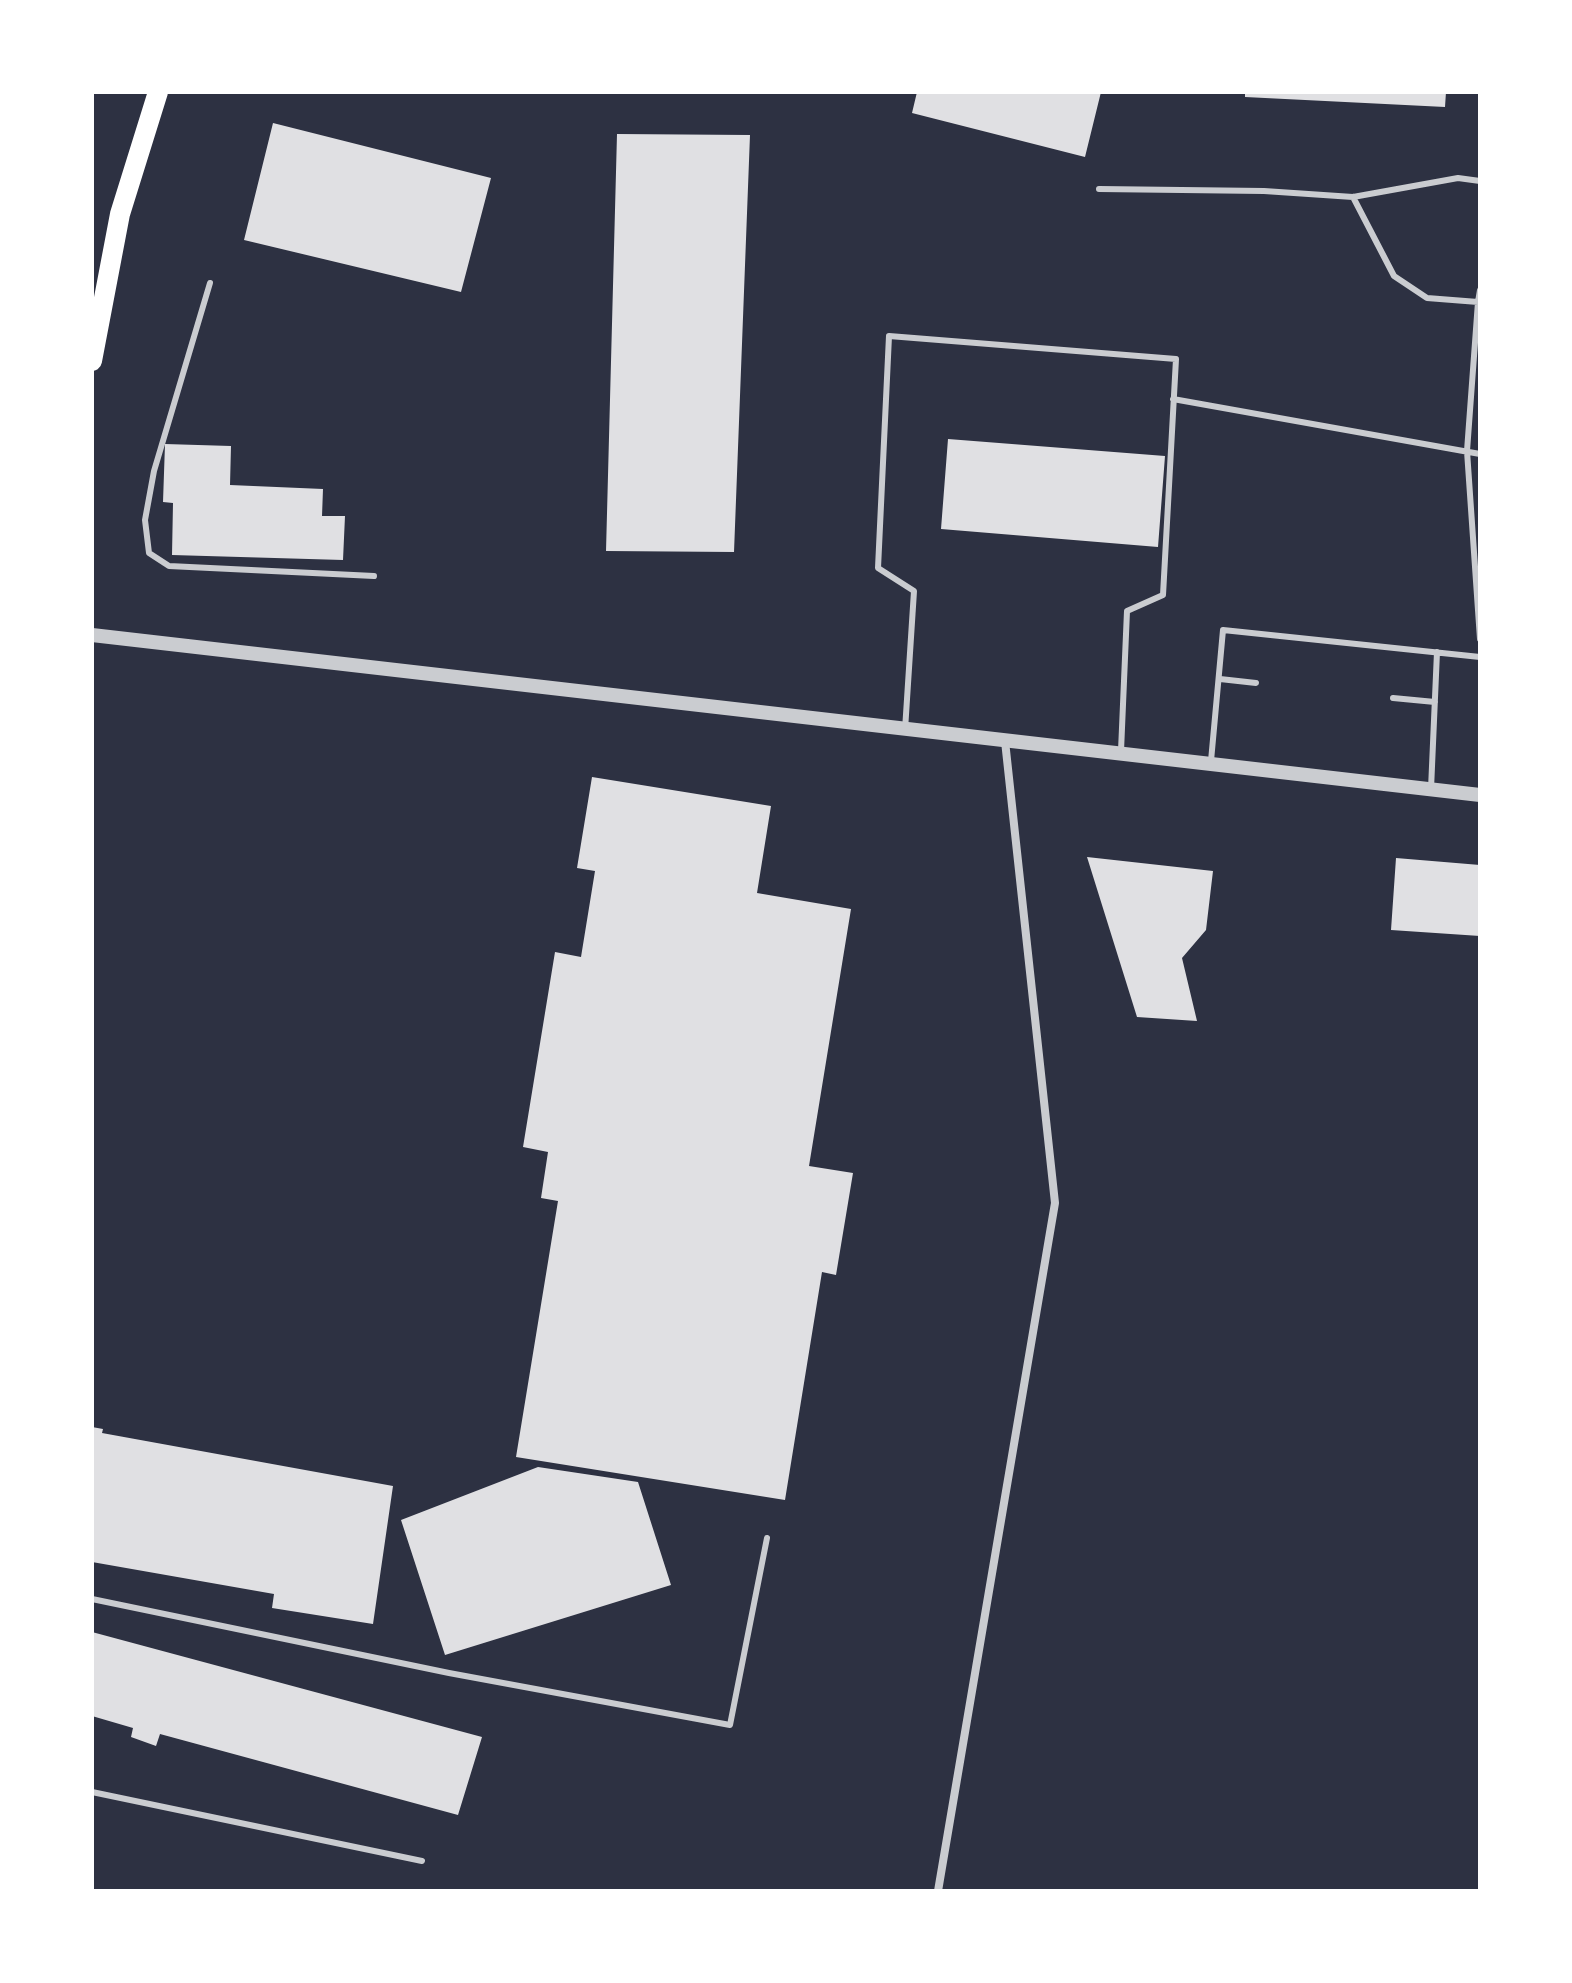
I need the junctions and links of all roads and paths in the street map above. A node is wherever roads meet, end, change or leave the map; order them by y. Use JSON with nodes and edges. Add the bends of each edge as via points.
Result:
{"nodes":[{"id":1,"x":158,"y":92,"type":"edge"},
{"id":2,"x":1480,"y":181,"type":"edge"},
{"id":3,"x":1099,"y":189,"type":"dead end"},
{"id":4,"x":1353,"y":197,"type":"junction"},
{"id":5,"x":210,"y":283,"type":"dead end"},
{"id":6,"x":1480,"y":290,"type":"edge"},
{"id":7,"x":1478,"y":302,"type":"junction"},
{"id":8,"x":92,"y":361,"type":"edge"},
{"id":9,"x":1173,"y":399,"type":"junction"},
{"id":10,"x":1467,"y":451,"type":"junction"},
{"id":11,"x":1480,"y":454,"type":"edge"},
{"id":12,"x":374,"y":576,"type":"dead end"},
{"id":13,"x":92,"y":635,"type":"edge"},
{"id":14,"x":1480,"y":639,"type":"edge"},
{"id":15,"x":1437,"y":652,"type":"junction"},
{"id":16,"x":1480,"y":657,"type":"edge"},
{"id":17,"x":1220,"y":679,"type":"junction"},
{"id":18,"x":1256,"y":683,"type":"dead end"},
{"id":19,"x":1393,"y":698,"type":"dead end"},
{"id":20,"x":1435,"y":702,"type":"junction"},
{"id":21,"x":905,"y":730,"type":"junction"},
{"id":22,"x":1005,"y":741,"type":"junction"},
{"id":23,"x":1121,"y":755,"type":"junction"},
{"id":24,"x":1210,"y":765,"type":"junction"},
{"id":25,"x":1431,"y":790,"type":"junction"},
{"id":26,"x":1480,"y":795,"type":"edge"},
{"id":27,"x":767,"y":1538,"type":"dead end"},
{"id":28,"x":92,"y":1599,"type":"edge"},
{"id":29,"x":92,"y":1792,"type":"edge"},
{"id":30,"x":422,"y":1861,"type":"dead end"},
{"id":31,"x":938,"y":1891,"type":"edge"}],
"edges":[{"from":1,"to":8,"type":"main road","via":[[120,214]]},
{"from":2,"to":4,"type":"lane","via":[[1458,178]]},
{"from":3,"to":4,"type":"lane"},
{"from":4,"to":7,"type":"lane","via":[[1394,276],[1427,298]]},
{"from":5,"to":12,"type":"lane","via":[[154,471],[145,520],[149,553],[169,566]]},
{"from":6,"to":7,"type":"lane"},
{"from":7,"to":10,"type":"lane"},
{"from":9,"to":10,"type":"lane"},
{"from":9,"to":21,"type":"lane","via":[[1176,359],[889,336],[878,568],[914,591]]},
{"from":9,"to":23,"type":"lane","via":[[1163,595],[1127,611]]},
{"from":10,"to":11,"type":"lane"},
{"from":10,"to":14,"type":"lane"},
{"from":13,"to":21,"type":"street"},
{"from":15,"to":16,"type":"lane"},
{"from":15,"to":17,"type":"lane","via":[[1223,630]]},
{"from":15,"to":20,"type":"lane"},
{"from":17,"to":18,"type":"lane"},
{"from":17,"to":24,"type":"lane"},
{"from":19,"to":20,"type":"lane"},
{"from":20,"to":25,"type":"lane"},
{"from":21,"to":22,"type":"street"},
{"from":22,"to":23,"type":"street"},
{"from":22,"to":31,"type":"street","via":[[1055,1203]]},
{"from":23,"to":24,"type":"street"},
{"from":24,"to":25,"type":"street"},
{"from":25,"to":26,"type":"street"},
{"from":27,"to":28,"type":"lane","via":[[730,1725]]},
{"from":29,"to":30,"type":"lane"}]}
